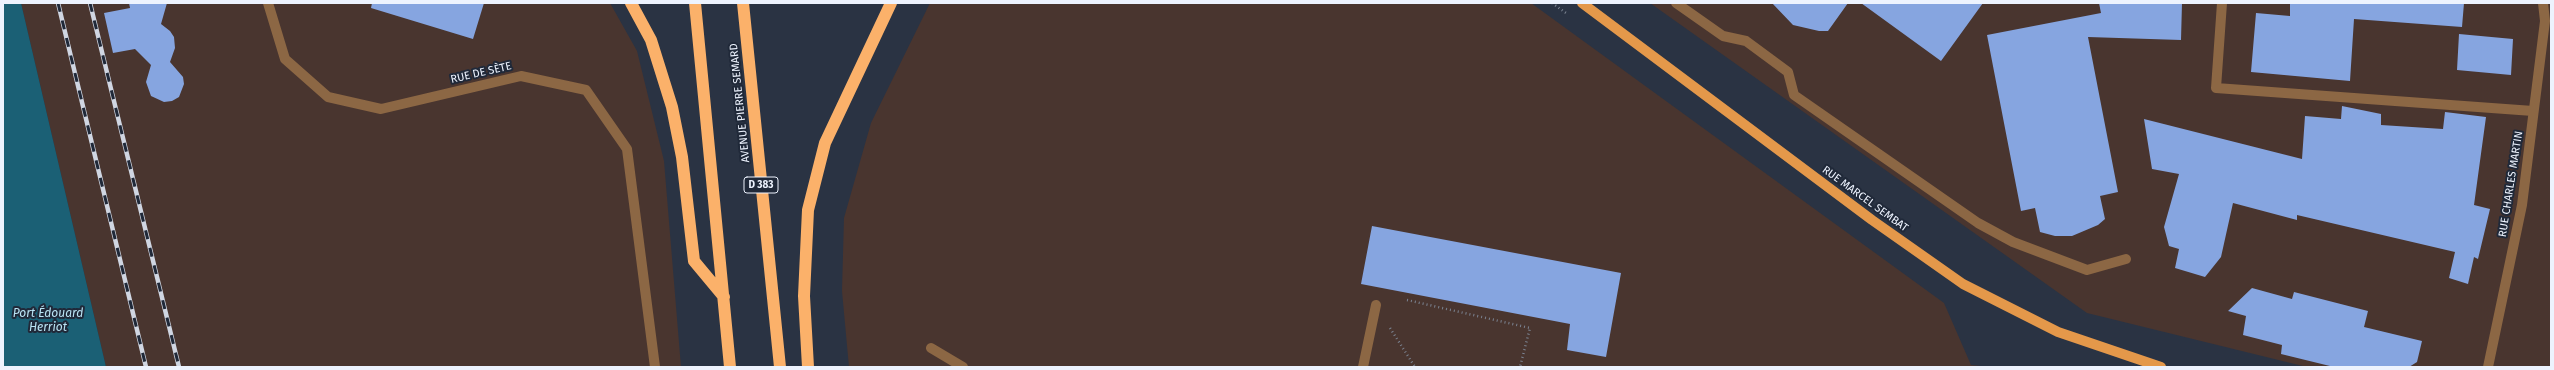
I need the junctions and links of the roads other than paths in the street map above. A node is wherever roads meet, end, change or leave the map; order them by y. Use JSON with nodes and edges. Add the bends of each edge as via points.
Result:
{"nodes":[{"id":1,"x":268,"y":3,"type":"edge"},
{"id":2,"x":631,"y":3,"type":"edge"},
{"id":3,"x":695,"y":3,"type":"edge"},
{"id":4,"x":743,"y":3,"type":"edge"},
{"id":5,"x":891,"y":3,"type":"edge"},
{"id":6,"x":1582,"y":3,"type":"edge"},
{"id":7,"x":1676,"y":3,"type":"edge"},
{"id":8,"x":2222,"y":3,"type":"edge"},
{"id":9,"x":2543,"y":3,"type":"edge"},
{"id":10,"x":2534,"y":111,"type":"junction"},
{"id":11,"x":2126,"y":259,"type":"dead end"},
{"id":12,"x":724,"y":297,"type":"junction"},
{"id":13,"x":1376,"y":305,"type":"road end"},
{"id":14,"x":931,"y":348,"type":"dead end"},
{"id":15,"x":655,"y":367,"type":"edge"},
{"id":16,"x":730,"y":367,"type":"edge"},
{"id":17,"x":780,"y":367,"type":"edge"},
{"id":18,"x":808,"y":367,"type":"edge"},
{"id":19,"x":963,"y":367,"type":"edge"},
{"id":20,"x":1363,"y":367,"type":"edge"},
{"id":21,"x":2160,"y":367,"type":"edge"},
{"id":22,"x":2488,"y":367,"type":"edge"}],
"edges":[{"from":1,"to":15,"type":"street","name":"RUE DE SÈTE","via":[[284,59],[328,97],[381,108],[521,76],[586,90],[627,149]]},
{"from":2,"to":12,"type":"highway","via":[[651,40],[672,107],[682,157],[694,261]]},
{"from":3,"to":12,"type":"highway"},
{"from":4,"to":17,"type":"highway","name":"AVENUE PIERRE SEMARD","number":"D 383"},
{"from":5,"to":18,"type":"highway","via":[[824,143],[808,210],[804,296]]},
{"from":6,"to":21,"type":"main road","name":"RUE MARCEL SEMBAT","via":[[1872,220],[1963,284],[2058,332]]},
{"from":7,"to":11,"type":"street","via":[[1723,36],[1746,41],[1788,72],[1794,95],[1978,223],[2013,242],[2087,270]]},
{"from":8,"to":10,"type":"street","via":[[2216,88]]},
{"from":9,"to":10,"type":"street","name":"RUE CHARLES MARTIN","via":[[2545,21]]},
{"from":10,"to":22,"type":"street","name":"RUE CHARLES MARTIN","via":[[2522,205]]},
{"from":12,"to":16,"type":"highway"},
{"from":13,"to":20,"type":"street"},
{"from":14,"to":19,"type":"street"}]}
